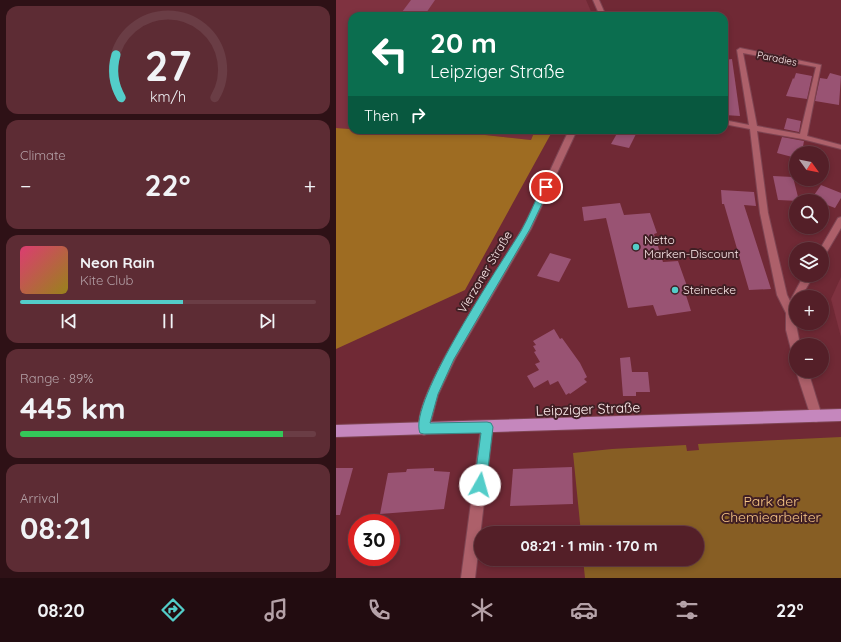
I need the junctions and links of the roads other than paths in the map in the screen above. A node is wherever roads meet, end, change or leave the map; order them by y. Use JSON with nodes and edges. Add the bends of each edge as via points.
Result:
{"nodes":[{"id":1,"x":596,"y":0,"type":"edge"},
{"id":2,"x":601,"y":12,"type":"edge"},
{"id":3,"x":728,"y":123,"type":"edge"},
{"id":4,"x":753,"y":126,"type":"junction"},
{"id":5,"x":571,"y":134,"type":"edge"},
{"id":6,"x":803,"y":137,"type":"junction"},
{"id":7,"x":841,"y":147,"type":"edge"},
{"id":8,"x":841,"y":220,"type":"edge"},
{"id":9,"x":828,"y":242,"type":"edge"},
{"id":10,"x":789,"y":309,"type":"edge"},
{"id":11,"x":804,"y":378,"type":"edge"},
{"id":12,"x":841,"y":415,"type":"edge"},
{"id":13,"x":816,"y":416,"type":"junction"},
{"id":14,"x":487,"y":427,"type":"junction"},
{"id":15,"x":424,"y":429,"type":"junction"},
{"id":16,"x":336,"y":431,"type":"edge"},
{"id":17,"x":468,"y":578,"type":"edge"}],
"edges":[{"from":1,"to":2,"type":"street"},
{"from":3,"to":4,"type":"street"},
{"from":4,"to":6,"type":"street"},
{"from":4,"to":6,"type":"street","name":"Paradies","via":[[740,50],[819,66]]},
{"from":4,"to":10,"type":"street","name":"Paradies","via":[[764,212],[782,294]]},
{"from":5,"to":15,"type":"street","name":"Vierzoner Straße","via":[[526,229],[450,356],[432,394]]},
{"from":6,"to":7,"type":"street"},
{"from":8,"to":9,"type":"street"},
{"from":11,"to":13,"type":"street"},
{"from":12,"to":13,"type":"main road","name":"Leipziger Straße"},
{"from":13,"to":14,"type":"main road","name":"Leipziger Straße"},
{"from":14,"to":15,"type":"main road","name":"Leipziger Straße"},
{"from":14,"to":17,"type":"street"},
{"from":15,"to":16,"type":"main road","name":"Leipziger Straße"}]}
